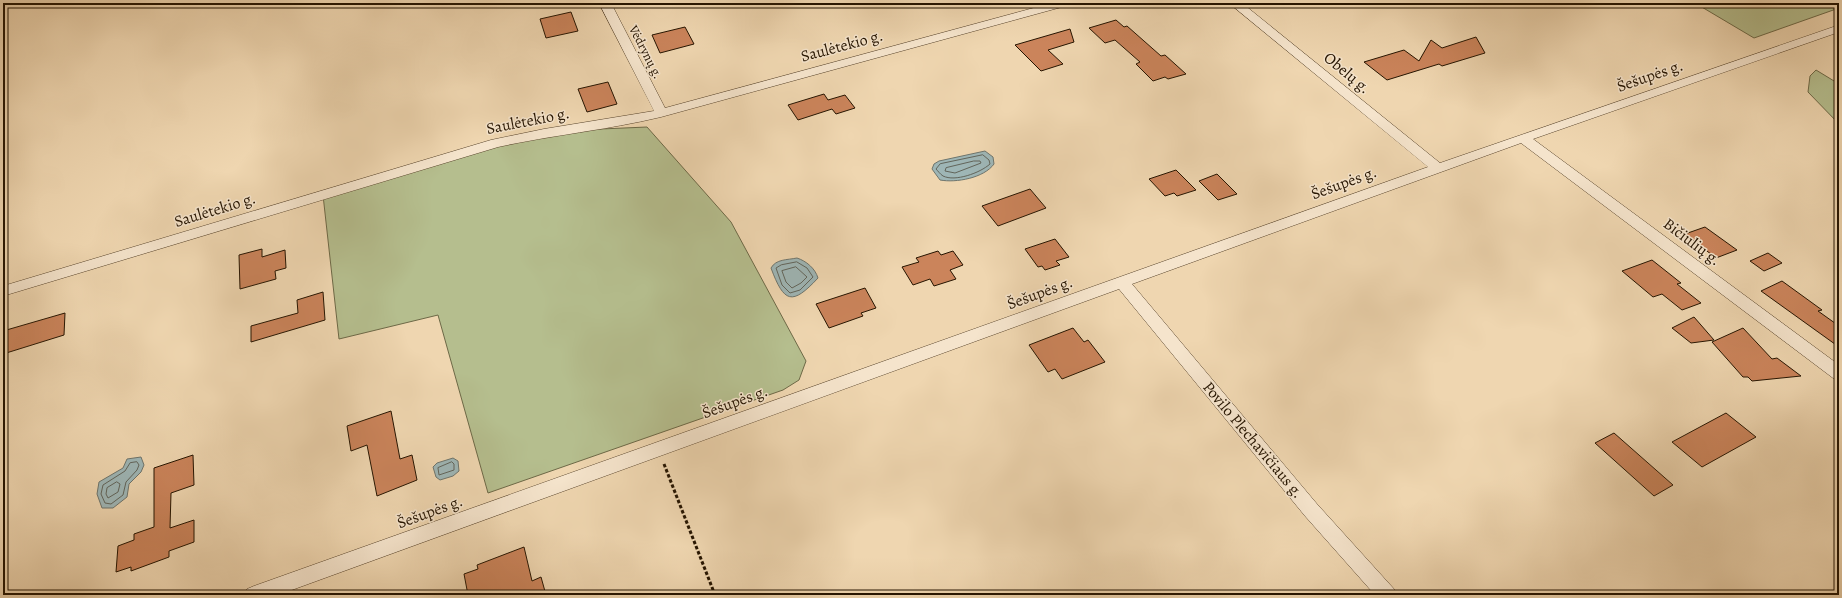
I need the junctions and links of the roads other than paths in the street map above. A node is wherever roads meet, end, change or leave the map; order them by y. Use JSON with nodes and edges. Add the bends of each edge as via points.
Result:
{"nodes":[{"id":1,"x":605,"y":3,"type":"edge"},
{"id":2,"x":1065,"y":3,"type":"edge"},
{"id":3,"x":1235,"y":3,"type":"edge"},
{"id":4,"x":1839,"y":28,"type":"edge"},
{"id":5,"x":661,"y":113,"type":"junction"},
{"id":6,"x":1524,"y":139,"type":"junction"},
{"id":7,"x":1438,"y":168,"type":"junction"},
{"id":8,"x":1122,"y":282,"type":"junction"},
{"id":9,"x":3,"y":291,"type":"edge"},
{"id":10,"x":1839,"y":374,"type":"edge"},
{"id":11,"x":254,"y":595,"type":"edge"},
{"id":12,"x":1387,"y":595,"type":"edge"}],
"edges":[{"from":1,"to":5,"type":"street","name":"Vėdrynų g."},
{"from":2,"to":5,"type":"street","name":"Saulėtekio g."},
{"from":3,"to":7,"type":"street","name":"Obelų g."},
{"from":4,"to":6,"type":"street","name":"Šešupės g."},
{"from":5,"to":9,"type":"street","name":"Saulėtekio g.","via":[[496,143]]},
{"from":6,"to":7,"type":"street","name":"Šešupės g."},
{"from":6,"to":10,"type":"street","name":"Bičiulių g."},
{"from":7,"to":8,"type":"street","name":"Šešupės g."},
{"from":8,"to":11,"type":"street","name":"Šešupės g."},
{"from":8,"to":12,"type":"street","name":"Povilo Plechavičiaus g.","via":[[1312,510]]}]}
